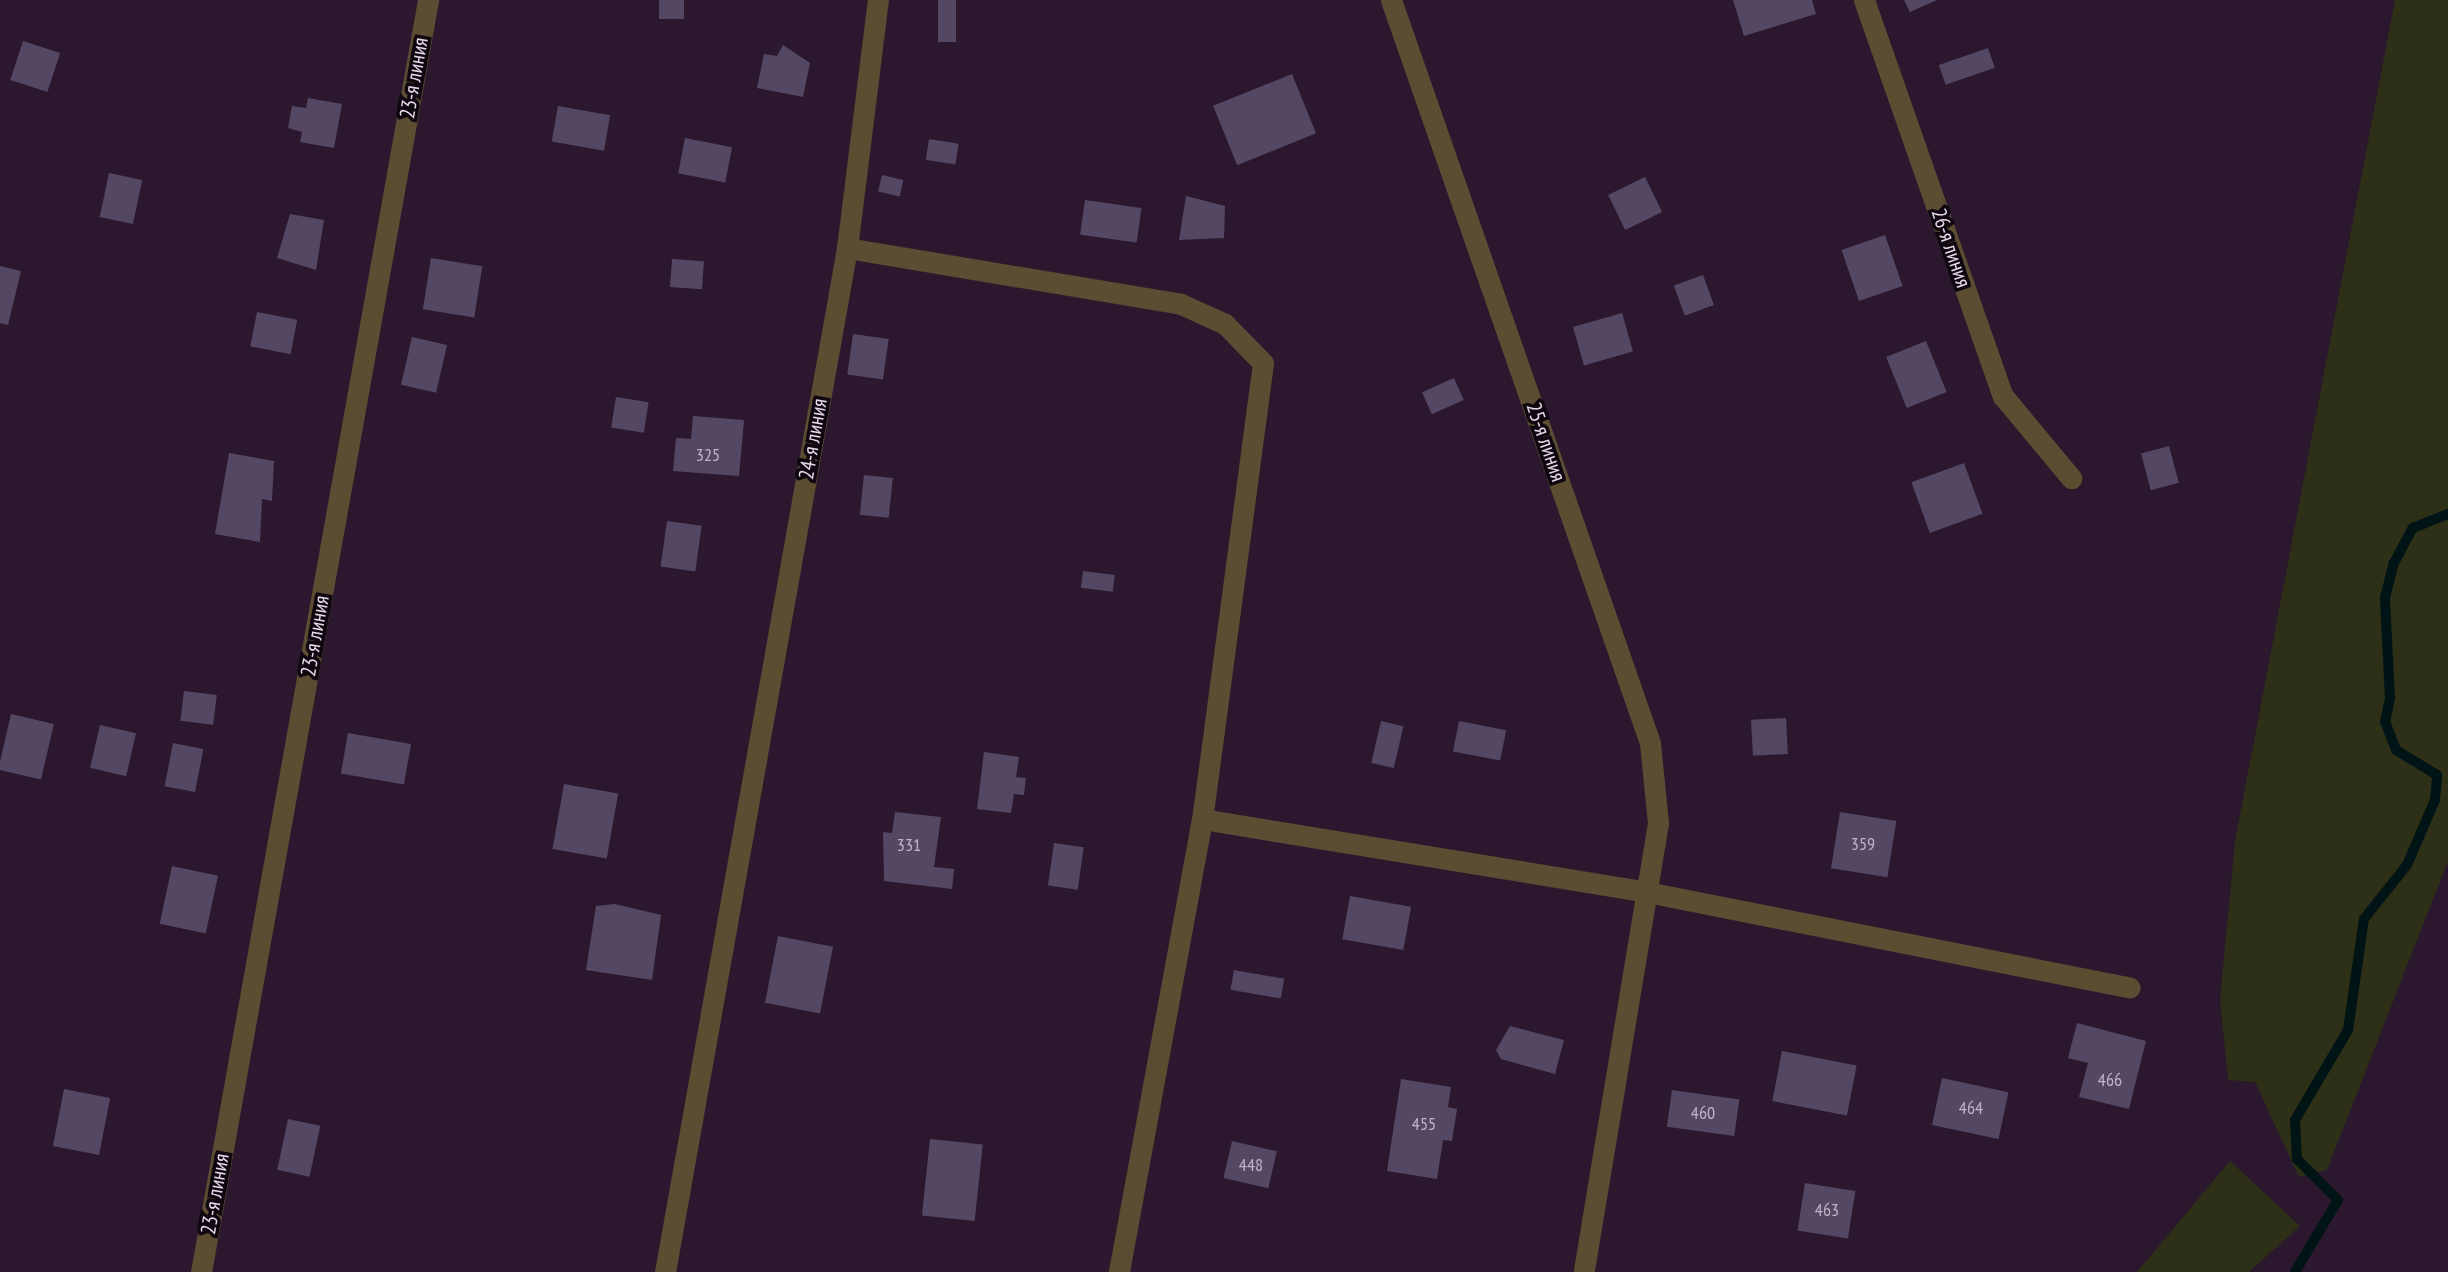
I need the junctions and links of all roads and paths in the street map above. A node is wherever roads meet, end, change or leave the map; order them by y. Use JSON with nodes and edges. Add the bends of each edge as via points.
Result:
{"nodes":[{"id":1,"x":428,"y":0,"type":"edge"},
{"id":2,"x":878,"y":0,"type":"edge"},
{"id":3,"x":1391,"y":0,"type":"edge"},
{"id":4,"x":1864,"y":0,"type":"edge"},
{"id":5,"x":847,"y":248,"type":"junction"},
{"id":6,"x":2071,"y":478,"type":"dead end"},
{"id":7,"x":1202,"y":819,"type":"junction"},
{"id":8,"x":1647,"y":892,"type":"junction"},
{"id":9,"x":2130,"y":988,"type":"dead end"},
{"id":10,"x":201,"y":1272,"type":"edge"},
{"id":11,"x":665,"y":1272,"type":"edge"},
{"id":12,"x":1119,"y":1272,"type":"edge"},
{"id":13,"x":1584,"y":1272,"type":"edge"}],
"edges":[{"from":1,"to":10,"type":"street","name":"23-я линия"},
{"from":2,"to":5,"type":"street","name":"24-я линия"},
{"from":3,"to":8,"type":"street","name":"25-я линия","via":[[1650,743],[1658,823]]},
{"from":4,"to":6,"type":"street","name":"26-я линия","via":[[2003,396]]},
{"from":5,"to":7,"type":"street","via":[[1181,304],[1225,324],[1263,362]]},
{"from":5,"to":11,"type":"street","name":"24-я линия"},
{"from":7,"to":8,"type":"street"},
{"from":7,"to":12,"type":"street"},
{"from":8,"to":9,"type":"street"},
{"from":8,"to":13,"type":"street","name":"25-я линия"}]}
